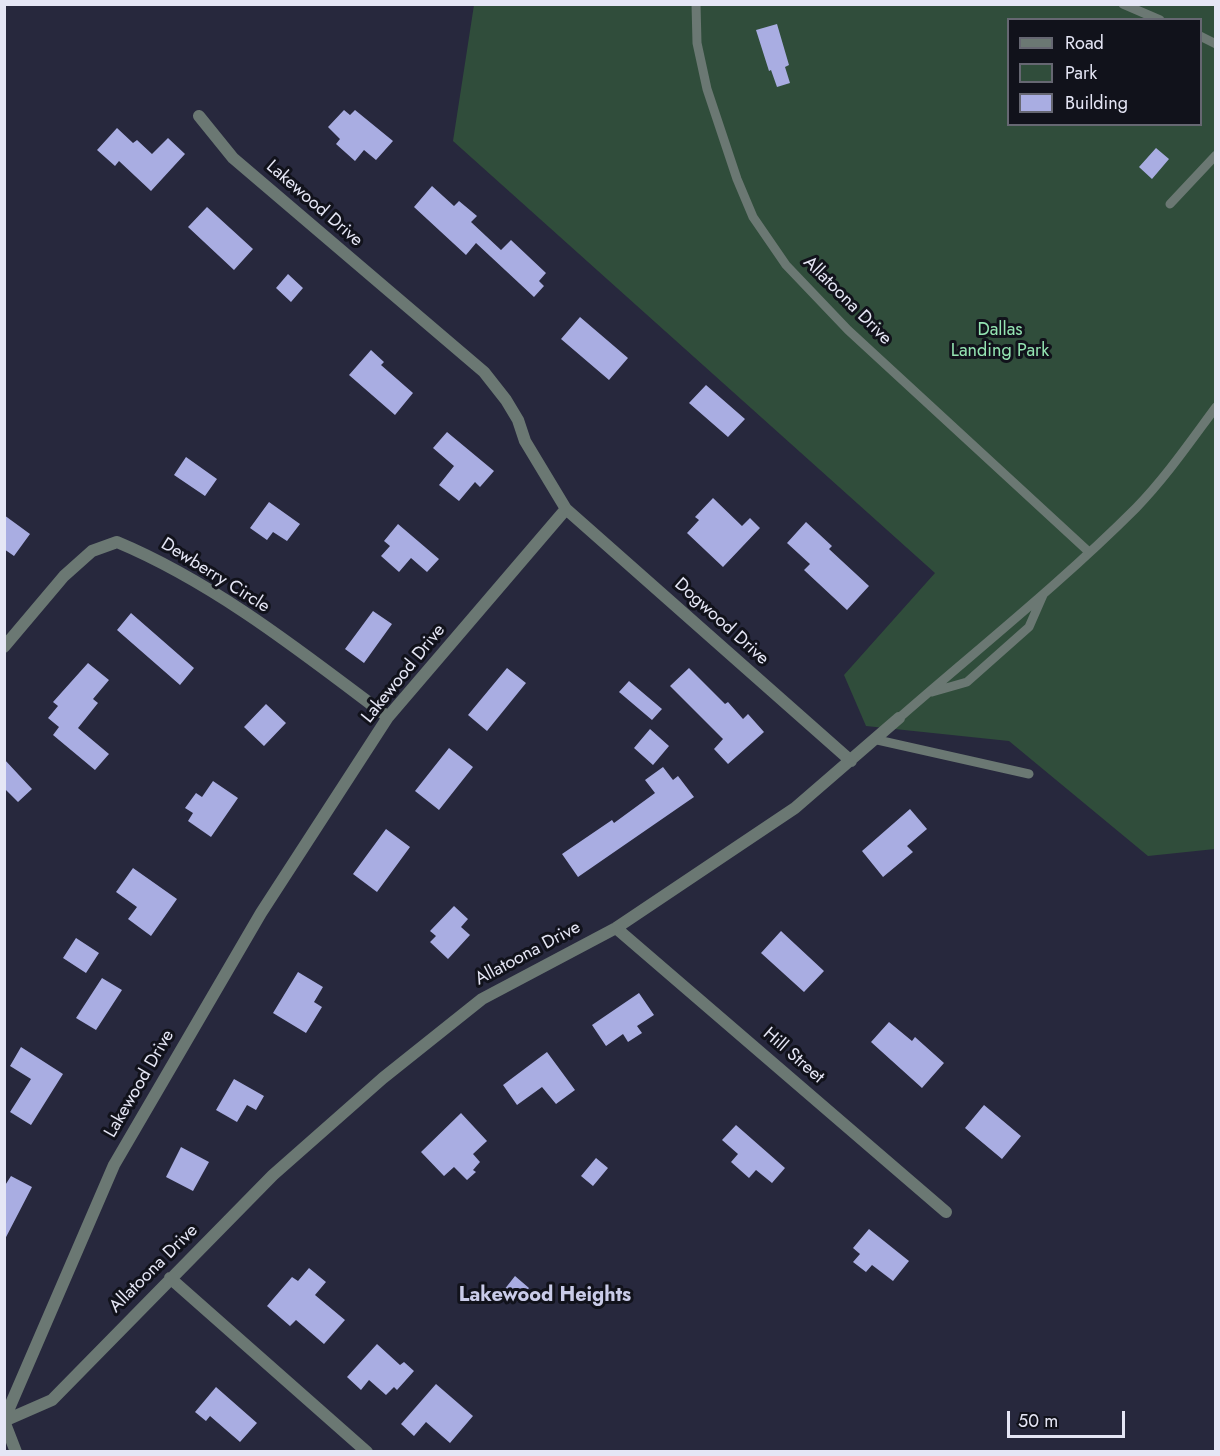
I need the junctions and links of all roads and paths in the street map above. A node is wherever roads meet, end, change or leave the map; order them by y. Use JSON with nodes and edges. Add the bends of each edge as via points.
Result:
{"nodes":[{"id":1,"x":696,"y":4,"type":"edge"},
{"id":2,"x":1124,"y":4,"type":"edge"},
{"id":3,"x":1156,"y":18,"type":"edge"},
{"id":4,"x":199,"y":116,"type":"dead end"},
{"id":5,"x":1215,"y":154,"type":"edge"},
{"id":6,"x":1170,"y":204,"type":"dead end"},
{"id":7,"x":1215,"y":407,"type":"edge"},
{"id":8,"x":566,"y":509,"type":"junction"},
{"id":9,"x":1089,"y":552,"type":"junction"},
{"id":10,"x":1045,"y":591,"type":"junction"},
{"id":11,"x":4,"y":647,"type":"edge"},
{"id":12,"x":927,"y":693,"type":"junction"},
{"id":13,"x":388,"y":717,"type":"junction"},
{"id":14,"x":898,"y":718,"type":"joint"},
{"id":15,"x":873,"y":740,"type":"junction"},
{"id":16,"x":851,"y":761,"type":"junction"},
{"id":17,"x":1029,"y":774,"type":"dead end"},
{"id":18,"x":616,"y":928,"type":"junction"},
{"id":19,"x":946,"y":1212,"type":"dead end"},
{"id":20,"x":171,"y":1278,"type":"junction"},
{"id":21,"x":4,"y":1421,"type":"edge"},
{"id":22,"x":16,"y":1452,"type":"edge"},
{"id":23,"x":368,"y":1452,"type":"edge"}],
"edges":[{"from":1,"to":9,"type":"lane","name":"Allatoona Drive","via":[[697,43],[707,89],[737,179],[753,217],[786,265],[848,330]]},
{"from":2,"to":3,"type":"lane"},
{"from":4,"to":8,"type":"street","name":"Lakewood Drive","via":[[233,158],[484,372],[506,399],[525,441]]},
{"from":5,"to":6,"type":"lane"},
{"from":7,"to":9,"type":"lane","name":"Allatoona Drive","via":[[1173,466]]},
{"from":8,"to":13,"type":"street","name":"Lakewood Drive"},
{"from":8,"to":16,"type":"street","name":"Dogwood Drive"},
{"from":9,"to":10,"type":"lane","name":"Allatoona Drive"},
{"from":10,"to":12,"type":"lane"},
{"from":10,"to":12,"type":"lane","name":"Allatoona Drive","via":[[1029,627],[967,682]]},
{"from":11,"to":13,"type":"street","name":"Dewberry Circle","via":[[64,576],[92,551],[117,542],[156,559],[213,594],[300,651]]},
{"from":12,"to":14,"type":"lane","name":"Allatoona Drive"},
{"from":13,"to":21,"type":"street","name":"Lakewood Drive","via":[[261,913],[114,1165]]},
{"from":14,"to":15,"type":"street","name":"Allatoona Drive"},
{"from":15,"to":16,"type":"street","name":"Allatoona Drive"},
{"from":15,"to":17,"type":"lane"},
{"from":16,"to":18,"type":"street","name":"Allatoona Drive","via":[[795,808]]},
{"from":18,"to":19,"type":"street","name":"Hill Street"},
{"from":18,"to":20,"type":"street","name":"Allatoona Drive","via":[[482,999],[383,1078],[273,1175]]},
{"from":20,"to":21,"type":"street","name":"Allatoona Drive","via":[[52,1400]]},
{"from":20,"to":23,"type":"street"},
{"from":21,"to":22,"type":"street"}]}
